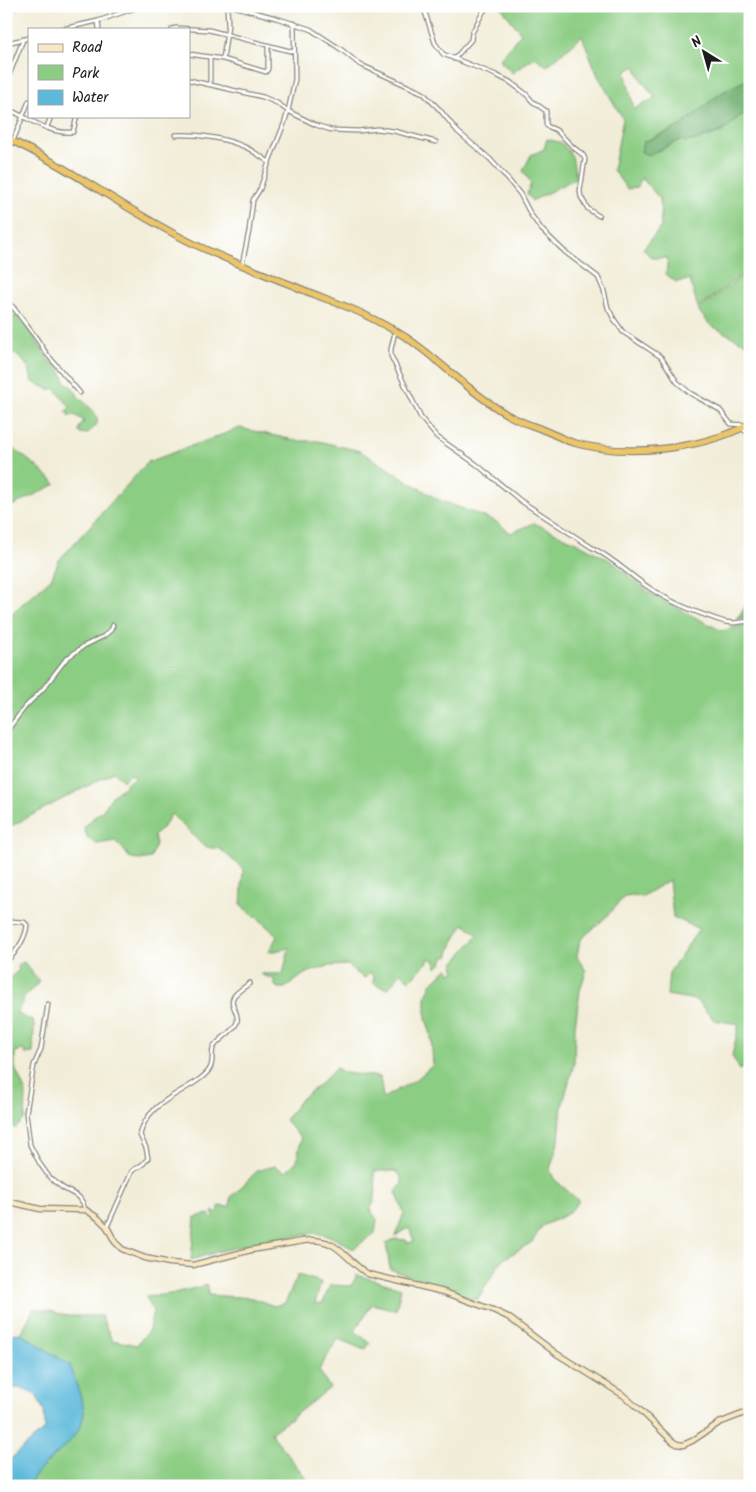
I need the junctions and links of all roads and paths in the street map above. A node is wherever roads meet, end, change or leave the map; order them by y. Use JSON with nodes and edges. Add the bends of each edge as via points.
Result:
{"nodes":[{"id":1,"x":141,"y":6,"type":"edge"},
{"id":2,"x":227,"y":6,"type":"edge"},
{"id":3,"x":233,"y":6,"type":"edge"},
{"id":4,"x":423,"y":6,"type":"edge"},
{"id":5,"x":489,"y":6,"type":"edge"},
{"id":6,"x":98,"y":22,"type":"junction"},
{"id":7,"x":294,"y":23,"type":"junction"},
{"id":8,"x":70,"y":28,"type":"edge"},
{"id":9,"x":98,"y":28,"type":"edge"},
{"id":10,"x":190,"y":29,"type":"edge"},
{"id":11,"x":227,"y":35,"type":"junction"},
{"id":12,"x":28,"y":38,"type":"edge"},
{"id":13,"x":23,"y":40,"type":"junction"},
{"id":14,"x":6,"y":43,"type":"edge"},
{"id":15,"x":268,"y":46,"type":"junction"},
{"id":16,"x":294,"y":52,"type":"junction"},
{"id":17,"x":190,"y":54,"type":"edge"},
{"id":18,"x":210,"y":57,"type":"junction"},
{"id":19,"x":223,"y":59,"type":"junction"},
{"id":20,"x":454,"y":59,"type":"junction"},
{"id":21,"x":190,"y":80,"type":"edge"},
{"id":22,"x":6,"y":83,"type":"edge"},
{"id":23,"x":210,"y":84,"type":"junction"},
{"id":24,"x":28,"y":104,"type":"edge"},
{"id":25,"x":6,"y":108,"type":"edge"},
{"id":26,"x":288,"y":111,"type":"junction"},
{"id":27,"x":23,"y":116,"type":"junction"},
{"id":28,"x":50,"y":118,"type":"edge"},
{"id":29,"x":76,"y":118,"type":"edge"},
{"id":30,"x":47,"y":127,"type":"junction"},
{"id":31,"x":175,"y":135,"type":"dead end"},
{"id":32,"x":6,"y":138,"type":"edge"},
{"id":33,"x":13,"y":141,"type":"junction"},
{"id":34,"x":436,"y":142,"type":"dead end"},
{"id":35,"x":269,"y":162,"type":"junction"},
{"id":36,"x":599,"y":216,"type":"dead end"},
{"id":37,"x":242,"y":265,"type":"junction"},
{"id":38,"x":6,"y":301,"type":"edge"},
{"id":39,"x":395,"y":332,"type":"junction"},
{"id":40,"x":80,"y":393,"type":"dead end"},
{"id":41,"x":749,"y":424,"type":"edge"},
{"id":42,"x":742,"y":428,"type":"junction"},
{"id":43,"x":750,"y":434,"type":"edge"},
{"id":44,"x":750,"y":621,"type":"edge"},
{"id":45,"x":113,"y":625,"type":"dead end"},
{"id":46,"x":6,"y":732,"type":"edge"},
{"id":47,"x":6,"y":921,"type":"edge"},
{"id":48,"x":6,"y":962,"type":"edge"},
{"id":49,"x":250,"y":983,"type":"dead end"},
{"id":50,"x":48,"y":1004,"type":"dead end"},
{"id":51,"x":6,"y":1202,"type":"edge"},
{"id":52,"x":86,"y":1210,"type":"junction"},
{"id":53,"x":107,"y":1227,"type":"junction"},
{"id":54,"x":750,"y":1411,"type":"edge"}],
"edges":[{"from":1,"to":6,"type":"street"},
{"from":2,"to":11,"type":"street"},
{"from":3,"to":7,"type":"street"},
{"from":4,"to":20,"type":"street","via":[[442,54]]},
{"from":5,"to":20,"type":"street","via":[[482,12],[471,40]]},
{"from":6,"to":8,"type":"street"},
{"from":6,"to":9,"type":"street"},
{"from":7,"to":16,"type":"street"},
{"from":7,"to":41,"type":"street","via":[[317,33],[359,64],[428,97],[458,132],[490,159],[516,189],[542,230],[598,277],[608,308],[623,332],[661,357],[677,382],[720,410],[731,424]]},
{"from":10,"to":11,"type":"street"},
{"from":11,"to":15,"type":"street"},
{"from":11,"to":19,"type":"street"},
{"from":12,"to":13,"type":"street"},
{"from":13,"to":14,"type":"street"},
{"from":13,"to":22,"type":"street"},
{"from":15,"to":16,"type":"street"},
{"from":15,"to":19,"type":"street","via":[[266,72]]},
{"from":16,"to":26,"type":"street","via":[[295,79]]},
{"from":17,"to":18,"type":"street"},
{"from":18,"to":19,"type":"street"},
{"from":18,"to":23,"type":"street"},
{"from":20,"to":36,"type":"street","via":[[510,82],[545,109],[547,126],[584,155],[580,196],[588,209]]},
{"from":21,"to":23,"type":"street"},
{"from":23,"to":26,"type":"street","via":[[263,97]]},
{"from":24,"to":27,"type":"street"},
{"from":25,"to":27,"type":"street"},
{"from":26,"to":34,"type":"street","via":[[331,130],[377,129]]},
{"from":26,"to":35,"type":"street"},
{"from":27,"to":30,"type":"street"},
{"from":27,"to":33,"type":"street"},
{"from":28,"to":30,"type":"street"},
{"from":29,"to":30,"type":"street","via":[[73,132],[64,133]]},
{"from":31,"to":35,"type":"street","via":[[189,134],[230,142]]},
{"from":32,"to":33,"type":"highway"},
{"from":33,"to":37,"type":"highway","via":[[66,168],[160,227]]},
{"from":35,"to":37,"type":"street","via":[[253,200]]},
{"from":37,"to":39,"type":"highway","via":[[349,307]]},
{"from":38,"to":40,"type":"street"},
{"from":39,"to":42,"type":"highway","via":[[417,345],[503,412],[571,442],[605,448],[663,449],[697,443]]},
{"from":39,"to":44,"type":"street","via":[[391,356],[420,418],[446,443],[521,501],[603,553],[665,598],[725,622]]},
{"from":41,"to":42,"type":"highway"},
{"from":42,"to":43,"type":"street"},
{"from":45,"to":46,"type":"street","via":[[108,634],[63,662]]},
{"from":47,"to":48,"type":"street","via":[[24,922],[27,927],[12,957]]},
{"from":49,"to":53,"type":"street","via":[[233,998],[238,1015],[236,1024],[216,1044],[209,1071],[162,1102],[148,1116],[140,1135],[148,1158],[132,1171]]},
{"from":50,"to":52,"type":"street","via":[[26,1113],[29,1142],[45,1172],[57,1184],[79,1196]]},
{"from":51,"to":52,"type":"main road","via":[[40,1209]]},
{"from":52,"to":53,"type":"main road"},
{"from":53,"to":54,"type":"main road","via":[[118,1246],[128,1252],[170,1264],[206,1263],[252,1250],[303,1241],[326,1242],[340,1249],[368,1274],[444,1292],[508,1317],[557,1354],[623,1395],[677,1444],[692,1441],[719,1423]]}]}
